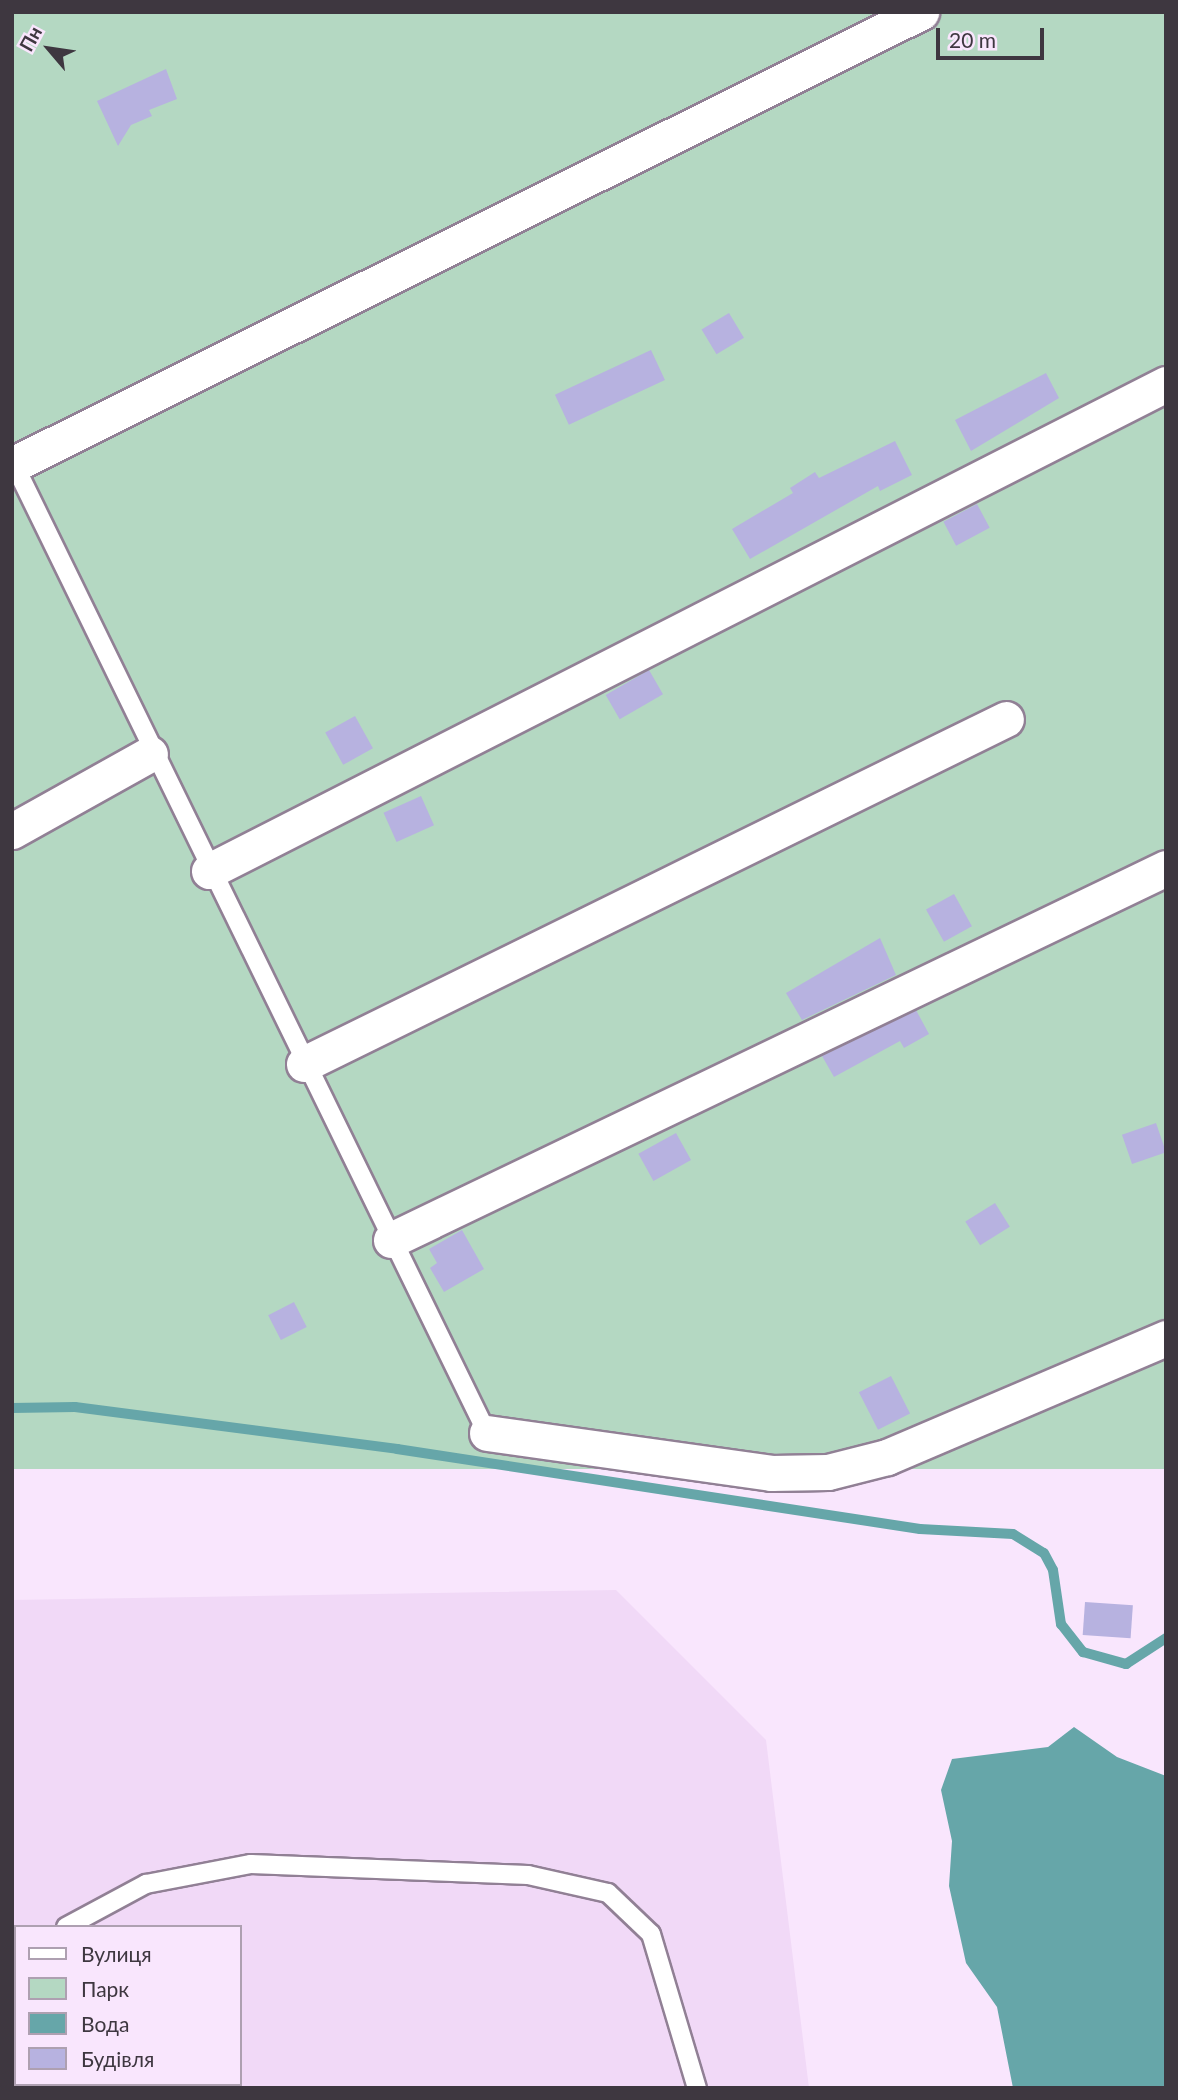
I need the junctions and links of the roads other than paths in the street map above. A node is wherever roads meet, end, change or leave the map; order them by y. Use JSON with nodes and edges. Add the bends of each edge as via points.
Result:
{"nodes":[{"id":1,"x":921,"y":12,"type":"edge"},
{"id":2,"x":1166,"y":384,"type":"edge"},
{"id":3,"x":13,"y":465,"type":"edge"},
{"id":4,"x":1006,"y":719,"type":"dead end"},
{"id":5,"x":150,"y":754,"type":"junction"},
{"id":6,"x":12,"y":831,"type":"edge"},
{"id":7,"x":1166,"y":868,"type":"edge"},
{"id":8,"x":209,"y":871,"type":"junction"},
{"id":9,"x":304,"y":1064,"type":"junction"},
{"id":10,"x":391,"y":1240,"type":"junction"},
{"id":11,"x":1166,"y":1338,"type":"edge"},
{"id":12,"x":487,"y":1433,"type":"joint"},
{"id":13,"x":70,"y":1925,"type":"edge"},
{"id":14,"x":697,"y":2088,"type":"edge"}],
"edges":[{"from":1,"to":3,"type":"street"},
{"from":2,"to":8,"type":"street"},
{"from":3,"to":5,"type":"lane"},
{"from":4,"to":9,"type":"street"},
{"from":5,"to":6,"type":"street"},
{"from":5,"to":8,"type":"lane"},
{"from":7,"to":10,"type":"street"},
{"from":8,"to":9,"type":"lane"},
{"from":9,"to":10,"type":"lane"},
{"from":10,"to":12,"type":"lane"},
{"from":11,"to":12,"type":"street","via":[[887,1457],[828,1472],[771,1474]]},
{"from":13,"to":14,"type":"lane","via":[[146,1884],[251,1864],[528,1875],[608,1893],[651,1934]]}]}
